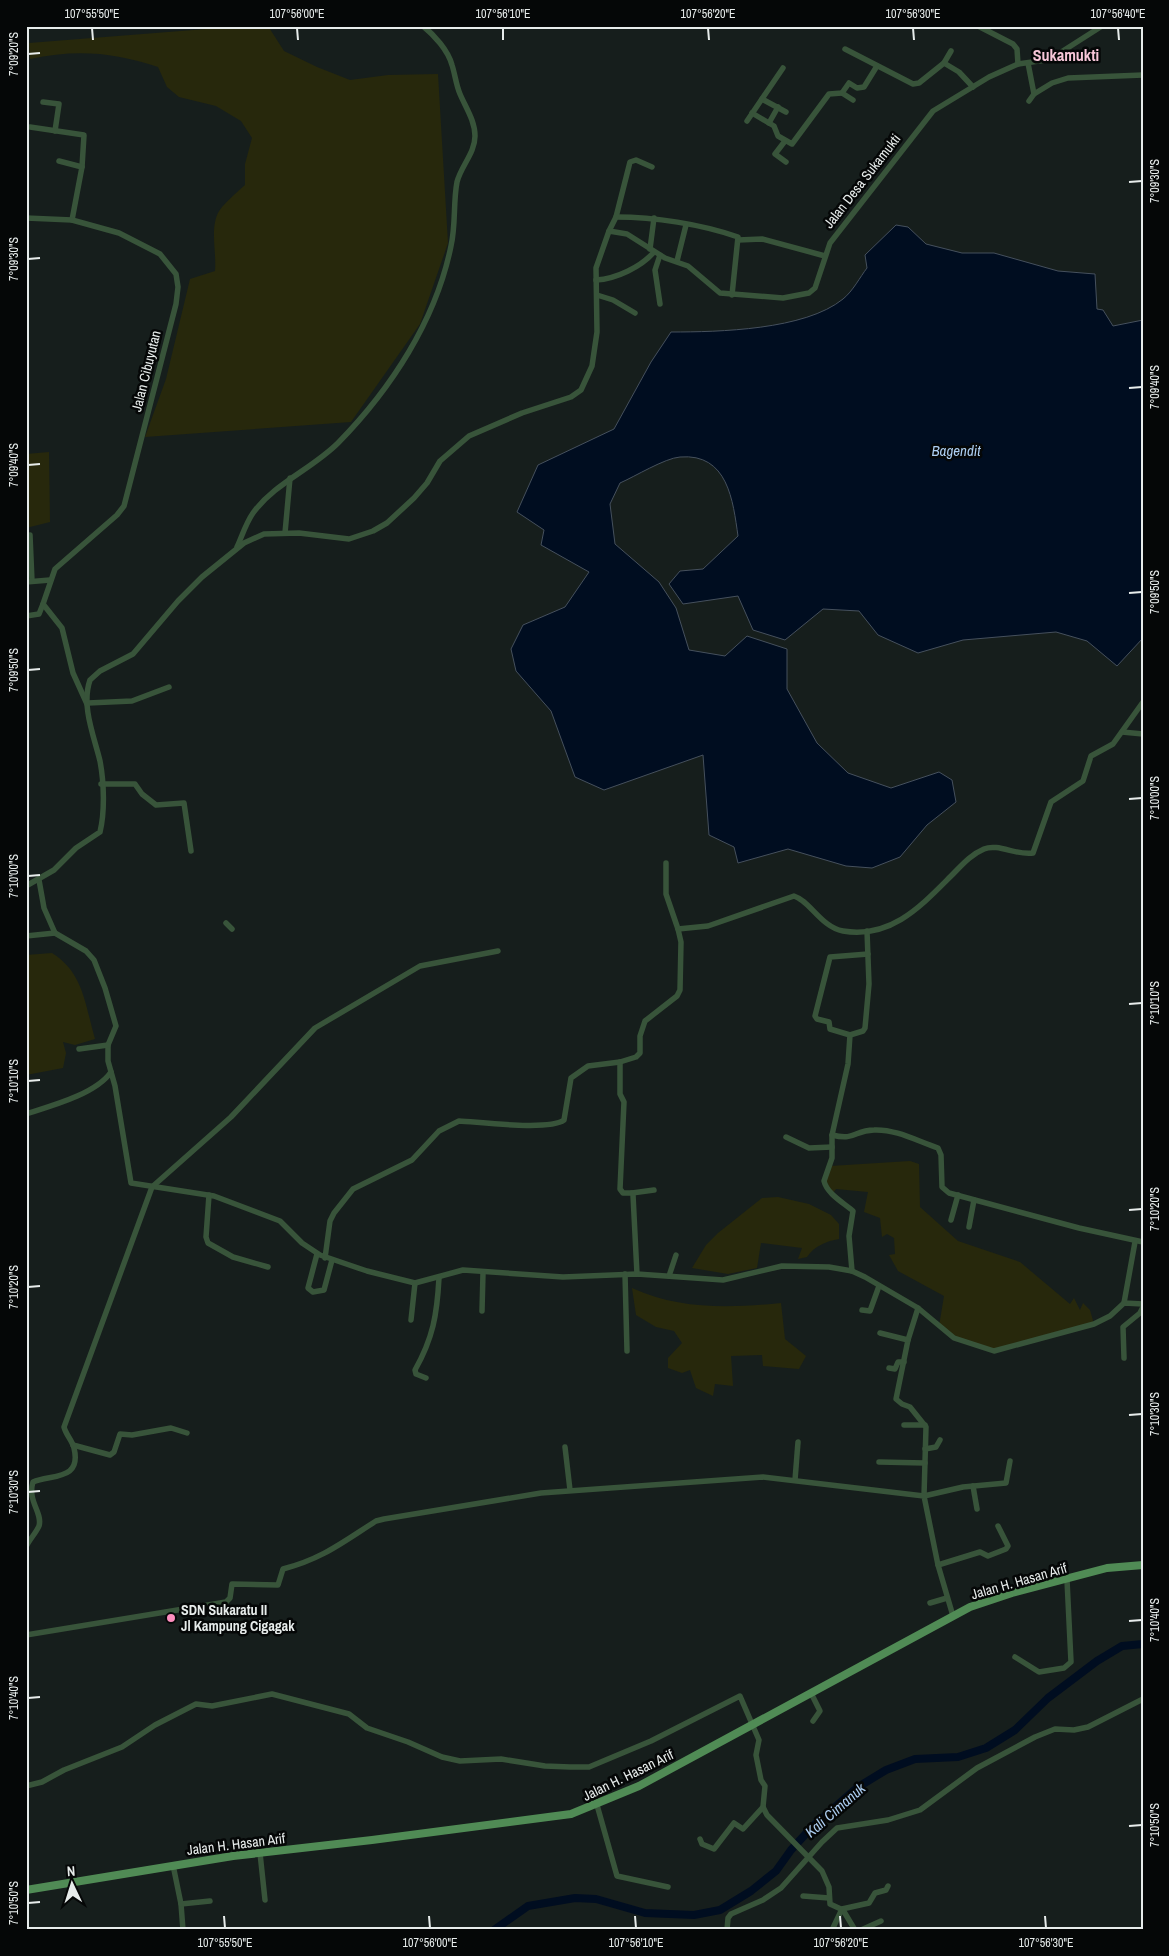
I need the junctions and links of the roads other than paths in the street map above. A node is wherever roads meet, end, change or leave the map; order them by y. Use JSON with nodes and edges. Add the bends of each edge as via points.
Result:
{"nodes":[{"id":1,"x":423,"y":26,"type":"edge"},
{"id":2,"x":978,"y":26,"type":"edge"},
{"id":3,"x":1102,"y":26,"type":"edge"},
{"id":4,"x":845,"y":49,"type":"dead end"},
{"id":5,"x":951,"y":51,"type":"dead end"},
{"id":6,"x":944,"y":63,"type":"junction"},
{"id":7,"x":1018,"y":64,"type":"junction"},
{"id":8,"x":1028,"y":64,"type":"junction"},
{"id":9,"x":877,"y":66,"type":"junction"},
{"id":10,"x":783,"y":68,"type":"dead end"},
{"id":11,"x":1143,"y":75,"type":"edge"},
{"id":12,"x":974,"y":87,"type":"junction"},
{"id":13,"x":842,"y":93,"type":"junction"},
{"id":14,"x":1034,"y":94,"type":"junction"},
{"id":15,"x":762,"y":98,"type":"junction"},
{"id":16,"x":853,"y":100,"type":"dead end"},
{"id":17,"x":1029,"y":101,"type":"dead end"},
{"id":18,"x":43,"y":102,"type":"dead end"},
{"id":19,"x":778,"y":107,"type":"junction"},
{"id":20,"x":786,"y":112,"type":"dead end"},
{"id":21,"x":752,"y":113,"type":"junction"},
{"id":22,"x":747,"y":121,"type":"dead end"},
{"id":23,"x":768,"y":123,"type":"junction"},
{"id":24,"x":30,"y":127,"type":"dead end"},
{"id":25,"x":55,"y":130,"type":"junction"},
{"id":26,"x":785,"y":141,"type":"junction"},
{"id":27,"x":59,"y":161,"type":"dead end"},
{"id":28,"x":786,"y":162,"type":"dead end"},
{"id":29,"x":82,"y":167,"type":"junction"},
{"id":30,"x":652,"y":167,"type":"dead end"},
{"id":31,"x":616,"y":217,"type":"junction"},
{"id":32,"x":26,"y":218,"type":"edge"},
{"id":33,"x":654,"y":218,"type":"junction"},
{"id":34,"x":72,"y":220,"type":"junction"},
{"id":35,"x":686,"y":225,"type":"junction"},
{"id":36,"x":609,"y":231,"type":"junction"},
{"id":37,"x":738,"y":240,"type":"junction"},
{"id":38,"x":652,"y":250,"type":"junction"},
{"id":39,"x":660,"y":256,"type":"junction"},
{"id":40,"x":825,"y":256,"type":"junction"},
{"id":41,"x":677,"y":261,"type":"junction"},
{"id":42,"x":596,"y":280,"type":"junction"},
{"id":43,"x":597,"y":295,"type":"junction"},
{"id":44,"x":732,"y":295,"type":"junction"},
{"id":45,"x":660,"y":304,"type":"dead end"},
{"id":46,"x":635,"y":313,"type":"dead end"},
{"id":47,"x":290,"y":478,"type":"junction"},
{"id":48,"x":283,"y":533,"type":"junction"},
{"id":49,"x":30,"y":535,"type":"dead end"},
{"id":50,"x":242,"y":536,"type":"junction"},
{"id":51,"x":250,"y":540,"type":"junction"},
{"id":52,"x":28,"y":548,"type":"edge"},
{"id":53,"x":236,"y":549,"type":"junction"},
{"id":54,"x":29,"y":564,"type":"edge"},
{"id":55,"x":50,"y":580,"type":"junction"},
{"id":56,"x":29,"y":582,"type":"edge"},
{"id":57,"x":45,"y":606,"type":"junction"},
{"id":58,"x":26,"y":616,"type":"edge"},
{"id":59,"x":169,"y":687,"type":"dead end"},
{"id":60,"x":1143,"y":702,"type":"edge"},
{"id":61,"x":88,"y":704,"type":"junction"},
{"id":62,"x":1122,"y":732,"type":"junction"},
{"id":63,"x":1143,"y":734,"type":"edge"},
{"id":64,"x":101,"y":784,"type":"junction"},
{"id":65,"x":191,"y":851,"type":"dead end"},
{"id":66,"x":666,"y":863,"type":"dead end"},
{"id":67,"x":39,"y":880,"type":"junction"},
{"id":68,"x":26,"y":886,"type":"edge"},
{"id":69,"x":678,"y":929,"type":"junction"},
{"id":70,"x":867,"y":931,"type":"junction"},
{"id":71,"x":55,"y":933,"type":"junction"},
{"id":72,"x":26,"y":936,"type":"edge"},
{"id":73,"x":498,"y":951,"type":"dead end"},
{"id":74,"x":868,"y":954,"type":"junction"},
{"id":75,"x":850,"y":1035,"type":"junction"},
{"id":76,"x":108,"y":1045,"type":"junction"},
{"id":77,"x":79,"y":1050,"type":"dead end"},
{"id":78,"x":620,"y":1062,"type":"junction"},
{"id":79,"x":111,"y":1070,"type":"junction"},
{"id":80,"x":26,"y":1114,"type":"edge"},
{"id":81,"x":832,"y":1135,"type":"junction"},
{"id":82,"x":786,"y":1137,"type":"dead end"},
{"id":83,"x":832,"y":1147,"type":"junction"},
{"id":84,"x":152,"y":1187,"type":"junction"},
{"id":85,"x":654,"y":1190,"type":"dead end"},
{"id":86,"x":209,"y":1195,"type":"junction"},
{"id":87,"x":958,"y":1195,"type":"junction"},
{"id":88,"x":633,"y":1196,"type":"junction"},
{"id":89,"x":974,"y":1200,"type":"junction"},
{"id":90,"x":951,"y":1220,"type":"dead end"},
{"id":91,"x":969,"y":1227,"type":"dead end"},
{"id":92,"x":1135,"y":1242,"type":"junction"},
{"id":93,"x":1143,"y":1242,"type":"edge"},
{"id":94,"x":318,"y":1254,"type":"junction"},
{"id":95,"x":676,"y":1256,"type":"dead end"},
{"id":96,"x":329,"y":1259,"type":"junction"},
{"id":97,"x":268,"y":1266,"type":"dead end"},
{"id":98,"x":852,"y":1271,"type":"junction"},
{"id":99,"x":483,"y":1272,"type":"junction"},
{"id":100,"x":625,"y":1274,"type":"junction"},
{"id":101,"x":637,"y":1274,"type":"junction"},
{"id":102,"x":669,"y":1276,"type":"junction"},
{"id":103,"x":439,"y":1278,"type":"junction"},
{"id":104,"x":416,"y":1283,"type":"junction"},
{"id":105,"x":879,"y":1286,"type":"junction"},
{"id":106,"x":1124,"y":1303,"type":"junction"},
{"id":107,"x":1143,"y":1305,"type":"edge"},
{"id":108,"x":918,"y":1308,"type":"junction"},
{"id":109,"x":862,"y":1310,"type":"dead end"},
{"id":110,"x":482,"y":1311,"type":"dead end"},
{"id":111,"x":410,"y":1320,"type":"dead end"},
{"id":112,"x":880,"y":1333,"type":"dead end"},
{"id":113,"x":908,"y":1340,"type":"junction"},
{"id":114,"x":627,"y":1351,"type":"dead end"},
{"id":115,"x":1124,"y":1358,"type":"dead end"},
{"id":116,"x":904,"y":1362,"type":"junction"},
{"id":117,"x":889,"y":1368,"type":"dead end"},
{"id":118,"x":426,"y":1378,"type":"dead end"},
{"id":119,"x":904,"y":1425,"type":"dead end"},
{"id":120,"x":926,"y":1425,"type":"junction"},
{"id":121,"x":187,"y":1433,"type":"dead end"},
{"id":122,"x":940,"y":1440,"type":"dead end"},
{"id":123,"x":798,"y":1442,"type":"dead end"},
{"id":124,"x":73,"y":1445,"type":"junction"},
{"id":125,"x":565,"y":1447,"type":"dead end"},
{"id":126,"x":925,"y":1449,"type":"junction"},
{"id":127,"x":1010,"y":1461,"type":"dead end"},
{"id":128,"x":879,"y":1462,"type":"dead end"},
{"id":129,"x":925,"y":1463,"type":"junction"},
{"id":130,"x":795,"y":1480,"type":"junction"},
{"id":131,"x":973,"y":1486,"type":"junction"},
{"id":132,"x":570,"y":1490,"type":"junction"},
{"id":133,"x":924,"y":1496,"type":"junction"},
{"id":134,"x":977,"y":1509,"type":"dead end"},
{"id":135,"x":998,"y":1526,"type":"dead end"},
{"id":136,"x":26,"y":1547,"type":"edge"},
{"id":137,"x":938,"y":1564,"type":"junction"},
{"id":138,"x":1143,"y":1565,"type":"edge"},
{"id":139,"x":1067,"y":1580,"type":"junction"},
{"id":140,"x":947,"y":1598,"type":"junction"},
{"id":141,"x":930,"y":1603,"type":"dead end"},
{"id":142,"x":953,"y":1616,"type":"junction"},
{"id":143,"x":26,"y":1635,"type":"edge"},
{"id":144,"x":1014,"y":1657,"type":"dead end"},
{"id":145,"x":811,"y":1693,"type":"junction"},
{"id":146,"x":1143,"y":1699,"type":"edge"},
{"id":147,"x":813,"y":1721,"type":"dead end"},
{"id":148,"x":754,"y":1724,"type":"junction"},
{"id":149,"x":26,"y":1786,"type":"edge"},
{"id":150,"x":597,"y":1805,"type":"junction"},
{"id":151,"x":764,"y":1809,"type":"junction"},
{"id":152,"x":700,"y":1840,"type":"dead end"},
{"id":153,"x":260,"y":1853,"type":"junction"},
{"id":154,"x":173,"y":1865,"type":"junction"},
{"id":155,"x":668,"y":1886,"type":"dead end"},
{"id":156,"x":888,"y":1886,"type":"dead end"},
{"id":157,"x":26,"y":1890,"type":"edge"},
{"id":158,"x":803,"y":1896,"type":"dead end"},
{"id":159,"x":829,"y":1898,"type":"junction"},
{"id":160,"x":264,"y":1900,"type":"dead end"},
{"id":161,"x":210,"y":1901,"type":"dead end"},
{"id":162,"x":181,"y":1904,"type":"junction"},
{"id":163,"x":842,"y":1909,"type":"junction"},
{"id":164,"x":881,"y":1921,"type":"dead end"},
{"id":165,"x":869,"y":1928,"type":"edge"},
{"id":166,"x":183,"y":1930,"type":"edge"},
{"id":167,"x":727,"y":1930,"type":"edge"},
{"id":168,"x":832,"y":1930,"type":"edge"},
{"id":169,"x":855,"y":1930,"type":"edge"},
{"id":170,"x":861,"y":1930,"type":"edge"}],
"edges":[{"from":1,"to":47,"type":"street","via":[[452,62],[457,88],[468,110],[475,136],[458,180],[456,221],[449,256],[426,324],[392,376],[336,444]]},
{"from":2,"to":7,"type":"street","via":[[1013,44]]},
{"from":3,"to":8,"type":"street","name":"Jalan Desa Sukamukti","via":[[1055,56]]},
{"from":4,"to":9,"type":"street"},
{"from":5,"to":6,"type":"street"},
{"from":6,"to":9,"type":"street","via":[[916,84]]},
{"from":6,"to":12,"type":"street"},
{"from":7,"to":8,"type":"street","name":"Jalan Desa Sukamukti"},
{"from":7,"to":12,"type":"street","name":"Jalan Desa Sukamukti"},
{"from":8,"to":14,"type":"street"},
{"from":9,"to":13,"type":"street","via":[[864,87],[849,84]]},
{"from":10,"to":15,"type":"street"},
{"from":11,"to":14,"type":"street","via":[[1068,78]]},
{"from":12,"to":40,"type":"street","name":"Jalan Desa Sukamukti","via":[[933,111],[922,122],[840,228]]},
{"from":13,"to":16,"type":"street"},
{"from":13,"to":26,"type":"street","via":[[829,94],[794,143]]},
{"from":14,"to":17,"type":"street"},
{"from":15,"to":19,"type":"street"},
{"from":15,"to":21,"type":"street"},
{"from":18,"to":25,"type":"street","via":[[60,104]]},
{"from":19,"to":20,"type":"street"},
{"from":19,"to":23,"type":"street"},
{"from":21,"to":22,"type":"street"},
{"from":21,"to":23,"type":"street"},
{"from":23,"to":26,"type":"street"},
{"from":24,"to":25,"type":"street"},
{"from":25,"to":29,"type":"street","via":[[84,135]]},
{"from":26,"to":28,"type":"street","via":[[775,154]]},
{"from":27,"to":29,"type":"street"},
{"from":29,"to":34,"type":"street"},
{"from":30,"to":31,"type":"street","via":[[636,160],[630,162]]},
{"from":31,"to":33,"type":"street"},
{"from":31,"to":36,"type":"street"},
{"from":32,"to":34,"type":"street","name":"Jalan Cibuyutan"},
{"from":33,"to":35,"type":"street"},
{"from":33,"to":38,"type":"street"},
{"from":34,"to":55,"type":"street","name":"Jalan Cibuyutan","via":[[119,233],[147,245],[170,264],[178,286],[124,506],[58,566]]},
{"from":35,"to":37,"type":"street","via":[[736,236]]},
{"from":35,"to":41,"type":"street"},
{"from":36,"to":38,"type":"street","name":"Jalan Desa Sukamukti","via":[[627,234]]},
{"from":36,"to":42,"type":"street","via":[[596,268]]},
{"from":37,"to":40,"type":"street","via":[[760,239]]},
{"from":37,"to":44,"type":"street"},
{"from":38,"to":39,"type":"street","name":"Jalan Desa Sukamukti"},
{"from":38,"to":42,"type":"street","via":[[636,266],[610,278]]},
{"from":39,"to":41,"type":"street","name":"Jalan Desa Sukamukti"},
{"from":39,"to":45,"type":"street","via":[[656,270]]},
{"from":40,"to":44,"type":"street","name":"Jalan Desa Sukamukti","via":[[815,288],[809,293],[783,298]]},
{"from":41,"to":44,"type":"street","name":"Jalan Desa Sukamukti","via":[[688,266],[720,293]]},
{"from":42,"to":43,"type":"street"},
{"from":43,"to":46,"type":"street","via":[[614,300]]},
{"from":43,"to":48,"type":"street","via":[[597,332],[592,366],[581,390],[571,397],[522,413],[469,436],[440,461],[427,484],[414,498],[387,523],[373,531],[349,539]]},
{"from":47,"to":48,"type":"street"},
{"from":47,"to":50,"type":"street","via":[[253,513]]},
{"from":48,"to":51,"type":"street","via":[[264,534]]},
{"from":49,"to":52,"type":"street"},
{"from":50,"to":51,"type":"street"},
{"from":50,"to":53,"type":"street"},
{"from":51,"to":53,"type":"street"},
{"from":52,"to":54,"type":"street"},
{"from":53,"to":61,"type":"street","via":[[178,601],[133,654],[100,671],[90,680]]},
{"from":54,"to":56,"type":"street"},
{"from":55,"to":56,"type":"street"},
{"from":55,"to":57,"type":"street","name":"Jalan Cibuyutan"},
{"from":57,"to":58,"type":"street","via":[[39,614]]},
{"from":57,"to":61,"type":"street","via":[[62,628],[73,673]]},
{"from":59,"to":61,"type":"street","via":[[132,701]]},
{"from":60,"to":62,"type":"street"},
{"from":61,"to":64,"type":"street"},
{"from":62,"to":63,"type":"street"},
{"from":62,"to":70,"type":"street","via":[[1113,744],[1091,756],[1086,777],[1081,783],[1051,802],[1033,853],[994,847],[983,849],[899,922]]},
{"from":64,"to":65,"type":"street","via":[[135,784],[156,805],[184,803]]},
{"from":64,"to":67,"type":"street","via":[[102,825],[99,833]]},
{"from":66,"to":69,"type":"street","via":[[666,894]]},
{"from":67,"to":68,"type":"street"},
{"from":67,"to":71,"type":"street","via":[[44,908]]},
{"from":69,"to":70,"type":"street","via":[[708,926],[796,896],[834,928]]},
{"from":69,"to":78,"type":"street","via":[[681,942],[680,990],[645,1022],[639,1055]]},
{"from":70,"to":74,"type":"street"},
{"from":71,"to":72,"type":"street"},
{"from":71,"to":76,"type":"street","via":[[85,949],[94,960],[116,1026]]},
{"from":73,"to":84,"type":"street","via":[[420,966],[315,1028],[231,1117]]},
{"from":74,"to":75,"type":"street","via":[[865,1028]]},
{"from":74,"to":75,"type":"street","via":[[830,956],[815,1016],[829,1022],[831,1029]]},
{"from":75,"to":81,"type":"street","via":[[848,1064]]},
{"from":76,"to":77,"type":"street"},
{"from":76,"to":79,"type":"street"},
{"from":78,"to":88,"type":"street","via":[[620,1093],[624,1102],[620,1189]]},
{"from":78,"to":96,"type":"street","via":[[588,1066],[571,1078],[564,1120],[554,1125],[459,1120],[449,1124],[412,1160],[353,1189],[330,1221]]},
{"from":79,"to":80,"type":"street","via":[[105,1080],[89,1089],[58,1104]]},
{"from":79,"to":84,"type":"street","via":[[130,1181]]},
{"from":81,"to":83,"type":"street"},
{"from":81,"to":87,"type":"street","via":[[846,1138],[866,1130],[886,1130],[940,1153],[942,1187]]},
{"from":82,"to":83,"type":"street","via":[[809,1148]]},
{"from":83,"to":98,"type":"street","via":[[825,1185],[853,1211],[849,1236]]},
{"from":84,"to":86,"type":"street"},
{"from":84,"to":124,"type":"street","via":[[64,1427]]},
{"from":85,"to":88,"type":"street"},
{"from":86,"to":94,"type":"street","via":[[280,1220]]},
{"from":86,"to":97,"type":"street","via":[[208,1243],[233,1257]]},
{"from":87,"to":89,"type":"street"},
{"from":87,"to":90,"type":"street"},
{"from":88,"to":101,"type":"street"},
{"from":89,"to":91,"type":"street"},
{"from":89,"to":92,"type":"street"},
{"from":92,"to":93,"type":"street"},
{"from":92,"to":106,"type":"street"},
{"from":94,"to":96,"type":"street"},
{"from":94,"to":96,"type":"street","via":[[308,1288],[313,1292],[324,1290]]},
{"from":95,"to":102,"type":"street"},
{"from":96,"to":104,"type":"street"},
{"from":98,"to":102,"type":"street","via":[[782,1266],[723,1280]]},
{"from":98,"to":105,"type":"street"},
{"from":99,"to":100,"type":"street","via":[[563,1277]]},
{"from":99,"to":103,"type":"street","via":[[463,1270]]},
{"from":99,"to":110,"type":"street"},
{"from":100,"to":101,"type":"street"},
{"from":100,"to":114,"type":"street"},
{"from":101,"to":102,"type":"street"},
{"from":103,"to":104,"type":"street"},
{"from":103,"to":118,"type":"street","via":[[432,1334],[414,1372]]},
{"from":104,"to":111,"type":"street"},
{"from":105,"to":108,"type":"street"},
{"from":105,"to":109,"type":"street","via":[[870,1311]]},
{"from":106,"to":107,"type":"street"},
{"from":106,"to":108,"type":"street","via":[[1110,1316],[1094,1324],[998,1351],[954,1338]]},
{"from":107,"to":115,"type":"street","via":[[1140,1313],[1123,1327]]},
{"from":108,"to":113,"type":"street"},
{"from":112,"to":113,"type":"street"},
{"from":113,"to":116,"type":"street"},
{"from":116,"to":117,"type":"street","via":[[898,1362],[895,1369]]},
{"from":116,"to":120,"type":"street","via":[[896,1399],[910,1407]]},
{"from":119,"to":120,"type":"street"},
{"from":120,"to":126,"type":"street"},
{"from":121,"to":124,"type":"street","via":[[171,1428],[120,1434],[110,1455]]},
{"from":122,"to":126,"type":"street","via":[[936,1447]]},
{"from":123,"to":130,"type":"street"},
{"from":124,"to":136,"type":"street","via":[[75,1460],[70,1471],[32,1484],[31,1500],[39,1525]]},
{"from":125,"to":132,"type":"street"},
{"from":126,"to":129,"type":"street"},
{"from":127,"to":131,"type":"street","via":[[1006,1483]]},
{"from":128,"to":129,"type":"street"},
{"from":129,"to":133,"type":"street"},
{"from":130,"to":132,"type":"street","via":[[744,1478]]},
{"from":130,"to":133,"type":"street"},
{"from":131,"to":133,"type":"street"},
{"from":131,"to":134,"type":"street"},
{"from":132,"to":143,"type":"street","via":[[491,1500],[376,1521],[328,1553],[283,1569],[278,1585],[232,1584],[230,1598],[226,1602]]},
{"from":133,"to":137,"type":"street"},
{"from":135,"to":137,"type":"street","via":[[1008,1546],[1006,1549],[989,1556],[980,1552]]},
{"from":137,"to":140,"type":"street"},
{"from":138,"to":139,"type":"main road","name":"Jalan H. Hasan Arif","via":[[1107,1568]]},
{"from":139,"to":142,"type":"main road","name":"Jalan H. Hasan Arif","via":[[998,1597]]},
{"from":139,"to":144,"type":"street","via":[[1071,1662],[1064,1668],[1040,1672]]},
{"from":140,"to":141,"type":"street"},
{"from":140,"to":142,"type":"street"},
{"from":142,"to":145,"type":"main road","name":"Jalan H. Hasan Arif"},
{"from":145,"to":147,"type":"street","via":[[820,1711]]},
{"from":145,"to":148,"type":"main road","name":"Jalan H. Hasan Arif"},
{"from":146,"to":167,"type":"street","via":[[1085,1728],[1055,1729],[1035,1737],[977,1768],[920,1810],[888,1820],[837,1828],[781,1888],[731,1914]]},
{"from":148,"to":149,"type":"street","via":[[740,1696],[651,1741],[589,1766],[545,1766],[491,1759],[460,1761],[367,1728],[349,1714],[272,1694],[212,1706],[196,1704],[155,1724],[122,1747]]},
{"from":148,"to":150,"type":"main road","name":"Jalan H. Hasan Arif"},
{"from":148,"to":151,"type":"street","via":[[759,1740],[756,1755],[765,1786]]},
{"from":150,"to":153,"type":"main road","name":"Jalan H. Hasan Arif","via":[[551,1817]]},
{"from":150,"to":155,"type":"street","via":[[617,1876]]},
{"from":151,"to":152,"type":"street","via":[[744,1829],[734,1823],[714,1849]]},
{"from":151,"to":159,"type":"street","via":[[822,1871],[829,1887]]},
{"from":153,"to":154,"type":"main road","name":"Jalan H. Hasan Arif"},
{"from":153,"to":160,"type":"street"},
{"from":154,"to":157,"type":"main road","name":"Jalan H. Hasan Arif"},
{"from":154,"to":162,"type":"street"},
{"from":156,"to":163,"type":"street","via":[[886,1890],[875,1893],[869,1903]]},
{"from":158,"to":159,"type":"street"},
{"from":159,"to":163,"type":"street","via":[[832,1906]]},
{"from":161,"to":162,"type":"street"},
{"from":162,"to":166,"type":"street"},
{"from":163,"to":168,"type":"street"},
{"from":163,"to":169,"type":"street"},
{"from":164,"to":165,"type":"street"},
{"from":165,"to":170,"type":"street"}]}
